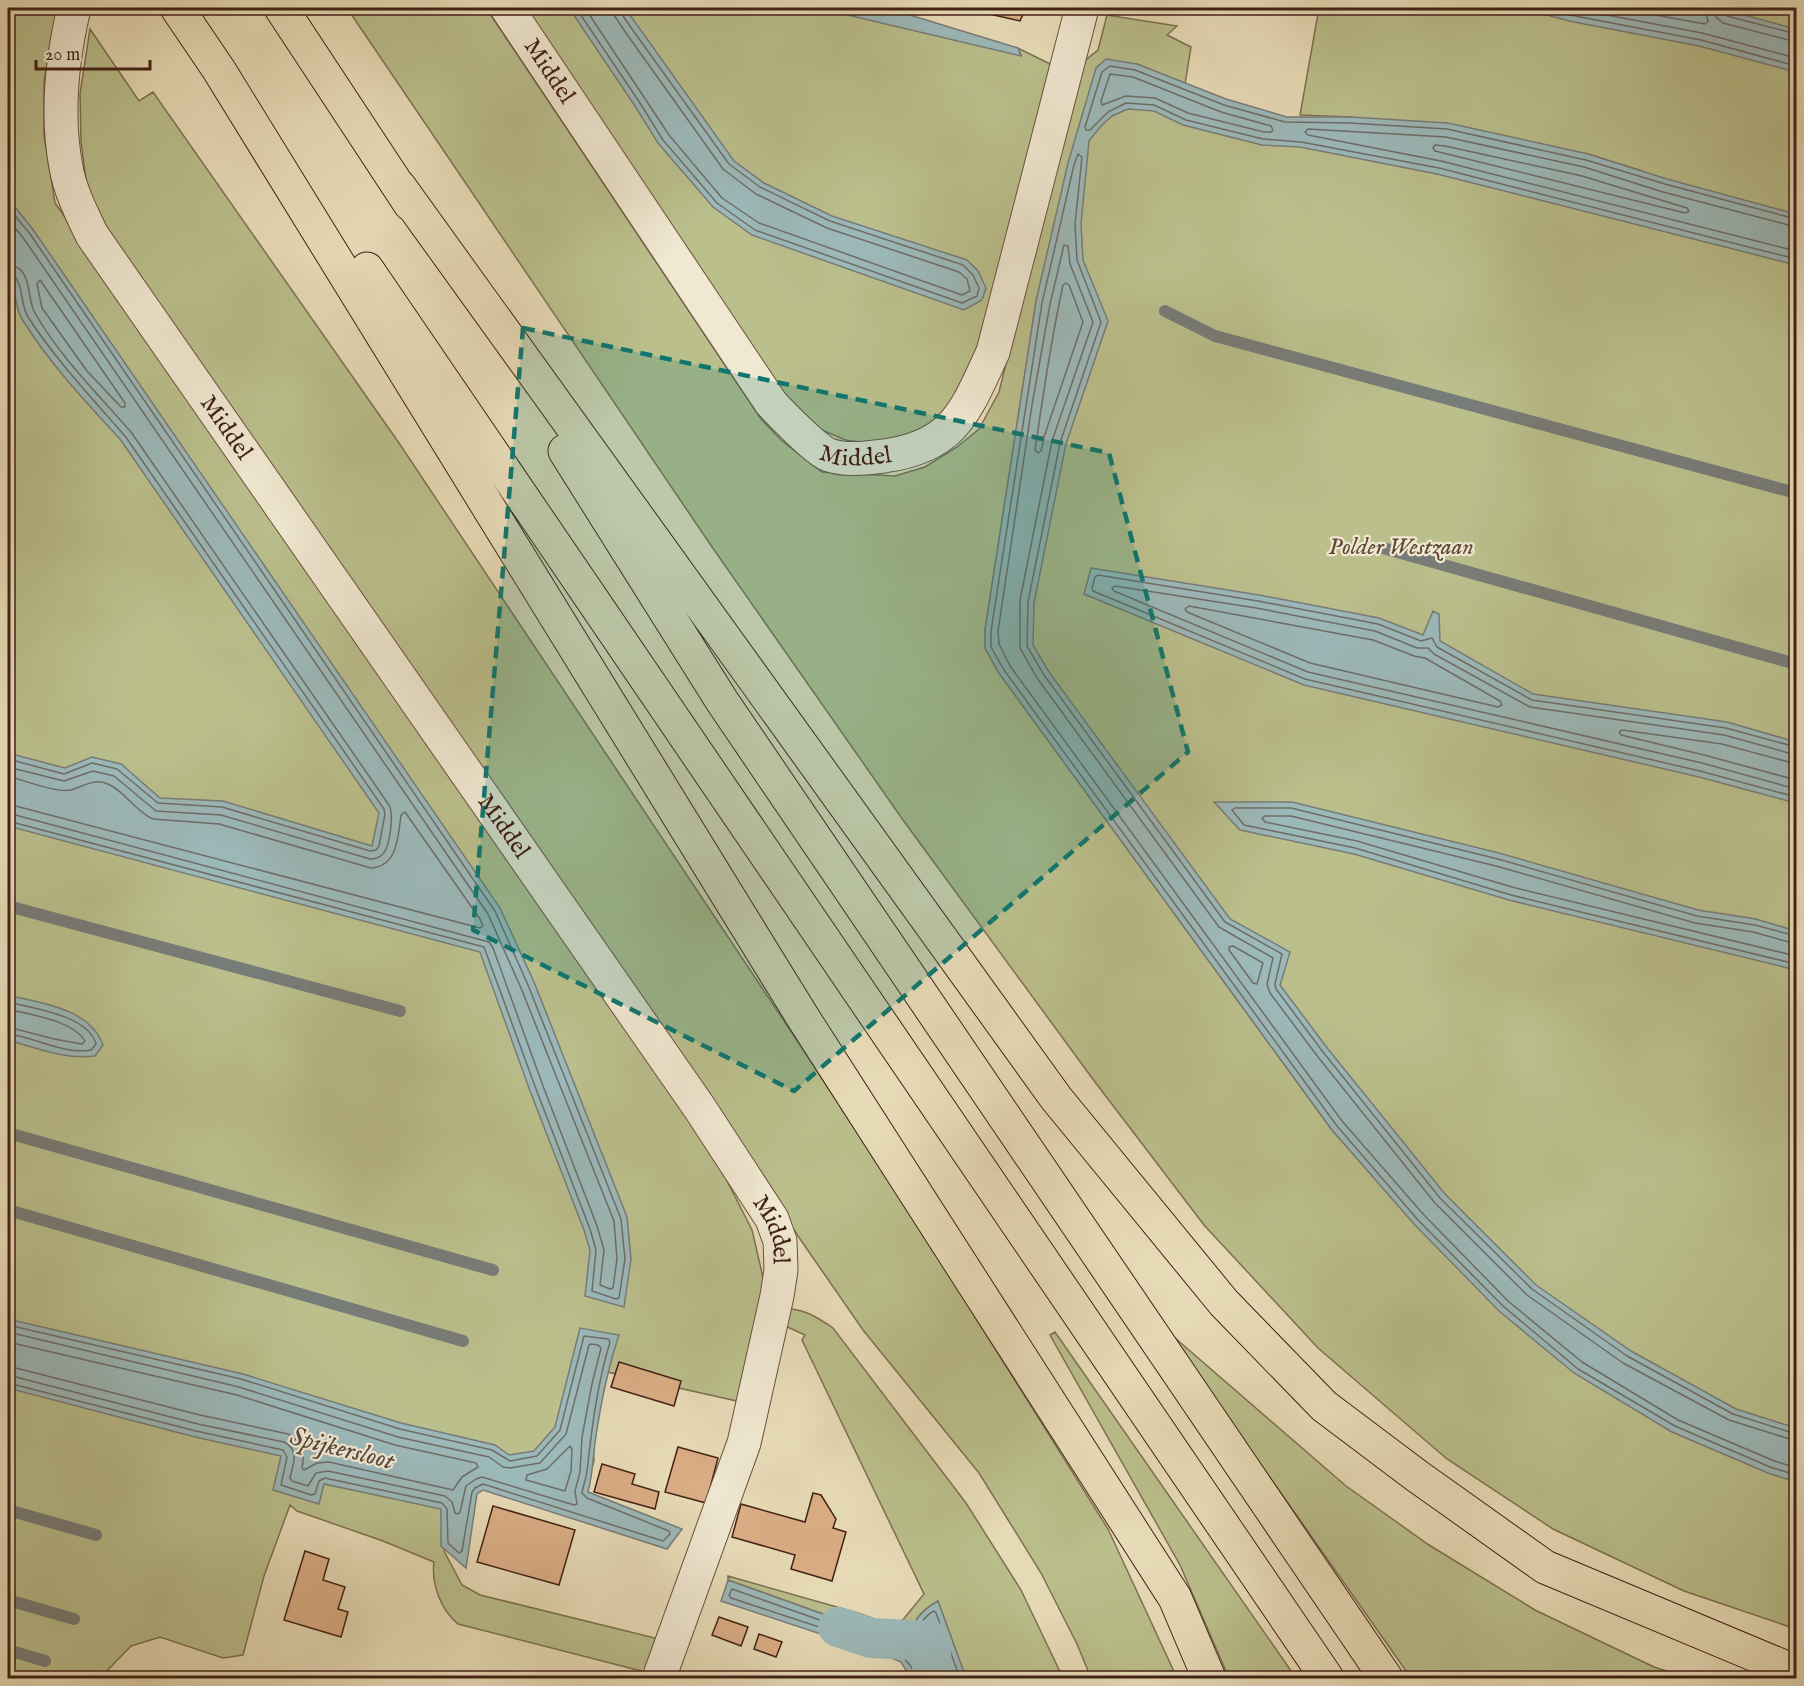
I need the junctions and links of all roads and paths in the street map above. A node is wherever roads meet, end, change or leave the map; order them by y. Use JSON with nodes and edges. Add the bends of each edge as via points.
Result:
{"nodes":[{"id":1,"x":74,"y":8,"type":"edge"},
{"id":2,"x":177,"y":8,"type":"edge"},
{"id":3,"x":281,"y":8,"type":"edge"},
{"id":4,"x":507,"y":8,"type":"edge"},
{"id":5,"x":1082,"y":8,"type":"edge"},
{"id":6,"x":219,"y":70,"type":"junction"},
{"id":7,"x":399,"y":186,"type":"junction"},
{"id":8,"x":1797,"y":1672,"type":"edge"},
{"id":9,"x":659,"y":1678,"type":"edge"},
{"id":10,"x":1209,"y":1678,"type":"edge"},
{"id":11,"x":1327,"y":1678,"type":"edge"},
{"id":12,"x":1386,"y":1678,"type":"edge"}],
"edges":[{"from":1,"to":9,"type":"street","name":"Middel","via":[[66,51],[62,128],[66,168],[92,235],[699,1107],[772,1219],[780,1241],[777,1296],[744,1443]]},
{"from":2,"to":6,"type":"highway"},
{"from":3,"to":7,"type":"highway"},
{"from":4,"to":5,"type":"street","name":"Middel","via":[[771,403],[828,455],[862,459],[905,453],[940,438],[971,400],[999,331]]},
{"from":6,"to":10,"type":"highway","via":[[802,1016],[1175,1598]]},
{"from":6,"to":11,"type":"highway","via":[[304,178]]},
{"from":7,"to":8,"type":"highway","via":[[1056,1098],[1224,1303],[1324,1406],[1545,1567]]},
{"from":7,"to":12,"type":"highway","via":[[722,701]]}]}
